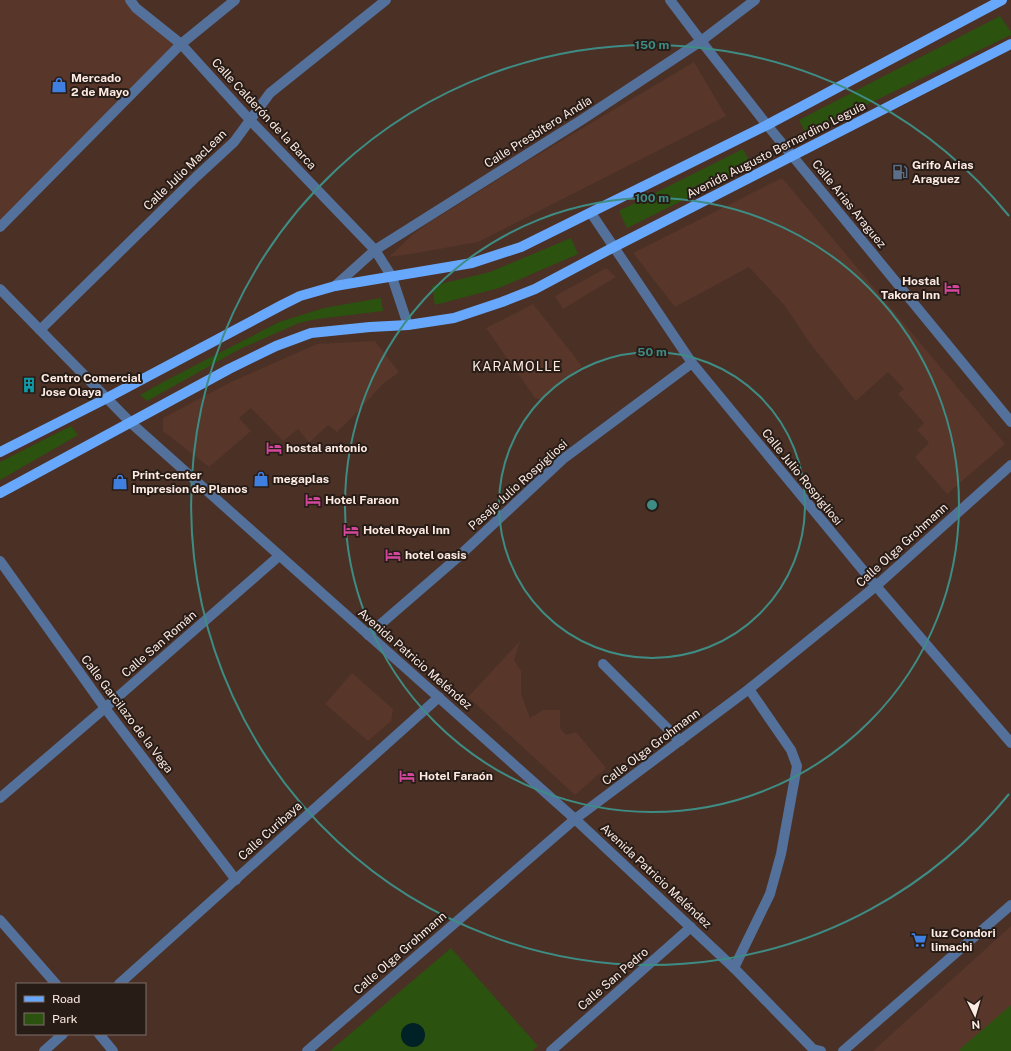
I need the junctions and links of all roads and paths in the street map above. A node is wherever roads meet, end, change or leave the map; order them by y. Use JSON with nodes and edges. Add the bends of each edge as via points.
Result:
{"nodes":[{"id":1,"x":130,"y":0,"type":"edge"},
{"id":2,"x":235,"y":0,"type":"edge"},
{"id":3,"x":386,"y":0,"type":"edge"},
{"id":4,"x":670,"y":0,"type":"edge"},
{"id":5,"x":755,"y":0,"type":"edge"},
{"id":6,"x":1002,"y":0,"type":"edge"},
{"id":7,"x":701,"y":41,"type":"junction"},
{"id":8,"x":181,"y":44,"type":"junction"},
{"id":9,"x":1011,"y":44,"type":"edge"},
{"id":10,"x":250,"y":120,"type":"junction"},
{"id":11,"x":767,"y":125,"type":"junction"},
{"id":12,"x":793,"y":156,"type":"junction"},
{"id":13,"x":591,"y":213,"type":"junction"},
{"id":14,"x":0,"y":227,"type":"edge"},
{"id":15,"x":614,"y":247,"type":"junction"},
{"id":16,"x":375,"y":250,"type":"junction"},
{"id":17,"x":392,"y":277,"type":"junction"},
{"id":18,"x":335,"y":286,"type":"junction"},
{"id":19,"x":0,"y":289,"type":"edge"},
{"id":20,"x":408,"y":325,"type":"junction"},
{"id":21,"x":40,"y":330,"type":"junction"},
{"id":22,"x":692,"y":363,"type":"junction"},
{"id":23,"x":107,"y":398,"type":"junction"},
{"id":24,"x":1011,"y":422,"type":"edge"},
{"id":25,"x":131,"y":423,"type":"junction"},
{"id":26,"x":0,"y":452,"type":"edge"},
{"id":27,"x":1011,"y":465,"type":"edge"},
{"id":28,"x":0,"y":493,"type":"edge"},
{"id":29,"x":279,"y":556,"type":"junction"},
{"id":30,"x":0,"y":562,"type":"edge"},
{"id":31,"x":876,"y":586,"type":"junction"},
{"id":32,"x":368,"y":635,"type":"junction"},
{"id":33,"x":603,"y":664,"type":"dead end"},
{"id":34,"x":749,"y":689,"type":"junction"},
{"id":35,"x":439,"y":696,"type":"junction"},
{"id":36,"x":105,"y":708,"type":"junction"},
{"id":37,"x":680,"y":741,"type":"junction"},
{"id":38,"x":1011,"y":744,"type":"edge"},
{"id":39,"x":0,"y":798,"type":"edge"},
{"id":40,"x":575,"y":819,"type":"junction"},
{"id":41,"x":236,"y":880,"type":"junction"},
{"id":42,"x":1011,"y":905,"type":"edge"},
{"id":43,"x":0,"y":920,"type":"edge"},
{"id":44,"x":691,"y":927,"type":"junction"},
{"id":45,"x":734,"y":968,"type":"junction"},
{"id":46,"x":55,"y":983,"type":"edge"},
{"id":47,"x":120,"y":983,"type":"edge"},
{"id":48,"x":62,"y":1035,"type":"edge"},
{"id":49,"x":100,"y":1035,"type":"edge"},
{"id":50,"x":815,"y":1050,"type":"edge"},
{"id":51,"x":44,"y":1051,"type":"edge"},
{"id":52,"x":113,"y":1051,"type":"edge"},
{"id":53,"x":307,"y":1051,"type":"edge"},
{"id":54,"x":551,"y":1051,"type":"edge"},
{"id":55,"x":843,"y":1051,"type":"edge"}],
"edges":[{"from":1,"to":8,"type":"street","name":"Calle Calderón de la Barca","via":[[136,8]]},
{"from":2,"to":8,"type":"street"},
{"from":3,"to":10,"type":"street","name":"Calle Julio MacLean","via":[[270,94]]},
{"from":4,"to":7,"type":"street","name":"Calle Arias Araguez"},
{"from":5,"to":7,"type":"street","name":"Calle Presbítero Andía"},
{"from":6,"to":11,"type":"main road"},
{"from":7,"to":11,"type":"street","name":"Calle Arias Araguez"},
{"from":7,"to":16,"type":"street","name":"Calle Presbítero Andía"},
{"from":8,"to":10,"type":"street","name":"Calle Calderón de la Barca"},
{"from":8,"to":14,"type":"street"},
{"from":9,"to":12,"type":"main road","name":"Avenida Augusto Bernardino Leguía"},
{"from":10,"to":16,"type":"street","name":"Calle Calderón de la Barca"},
{"from":10,"to":21,"type":"street","name":"Calle Julio MacLean","via":[[234,142]]},
{"from":11,"to":12,"type":"street","name":"Calle Arias Araguez"},
{"from":11,"to":13,"type":"main road"},
{"from":12,"to":15,"type":"main road","name":"Avenida Augusto Bernardino Leguía"},
{"from":12,"to":24,"type":"street","name":"Calle Arias Araguez"},
{"from":13,"to":15,"type":"street","name":"Calle Julio Rospigliosi"},
{"from":13,"to":17,"type":"main road","via":[[521,247],[472,263]]},
{"from":15,"to":20,"type":"main road","name":"Avenida Augusto Bernardino Leguía","via":[[535,289],[502,302],[454,318]]},
{"from":15,"to":22,"type":"street","name":"Calle Julio Rospigliosi"},
{"from":16,"to":17,"type":"street","name":"Calle Calderón de la Barca"},
{"from":16,"to":18,"type":"street","name":"Calle Presbítero Andía"},
{"from":17,"to":18,"type":"main road"},
{"from":17,"to":20,"type":"street","name":"Calle Calderón de la Barca"},
{"from":18,"to":23,"type":"main road","via":[[300,296]]},
{"from":19,"to":21,"type":"street","name":"Avenida Patricio Meléndez"},
{"from":20,"to":25,"type":"main road","name":"Avenida Augusto Bernardino Leguía","via":[[311,333],[276,346],[236,366]]},
{"from":21,"to":23,"type":"street","name":"Avenida Patricio Meléndez"},
{"from":22,"to":31,"type":"street","name":"Calle Julio Rospigliosi"},
{"from":22,"to":32,"type":"street","name":"Pasaje Julio Rospigliosi","via":[[563,459],[457,558]]},
{"from":23,"to":25,"type":"street","name":"Avenida Patricio Meléndez"},
{"from":23,"to":26,"type":"main road"},
{"from":25,"to":28,"type":"main road","name":"Avenida Augusto Bernardino Leguía"},
{"from":25,"to":29,"type":"street","name":"Avenida Patricio Meléndez"},
{"from":27,"to":31,"type":"street","name":"Calle Olga Grohmann"},
{"from":29,"to":32,"type":"street","name":"Avenida Patricio Meléndez"},
{"from":29,"to":36,"type":"street","name":"Calle San Román"},
{"from":30,"to":36,"type":"street","name":"Calle Garcilazo de la Vega"},
{"from":31,"to":34,"type":"street","name":"Calle Olga Grohmann"},
{"from":31,"to":38,"type":"street","name":"Calle Julio Rospigliosi"},
{"from":32,"to":35,"type":"street","name":"Avenida Patricio Meléndez"},
{"from":33,"to":37,"type":"street"},
{"from":34,"to":37,"type":"street","name":"Calle Olga Grohmann"},
{"from":34,"to":45,"type":"street","via":[[792,750],[797,766],[781,854],[770,894]]},
{"from":35,"to":40,"type":"street","name":"Avenida Patricio Meléndez"},
{"from":35,"to":41,"type":"street","name":"Calle Curibaya"},
{"from":36,"to":39,"type":"street","name":"Calle San Román"},
{"from":36,"to":41,"type":"street","name":"Calle Garcilazo de la Vega"},
{"from":37,"to":40,"type":"street","name":"Calle Olga Grohmann"},
{"from":40,"to":44,"type":"street","name":"Avenida Patricio Meléndez"},
{"from":40,"to":53,"type":"street","name":"Calle Olga Grohmann"},
{"from":41,"to":47,"type":"street","name":"Calle Curibaya"},
{"from":42,"to":55,"type":"street"},
{"from":43,"to":46,"type":"street"},
{"from":44,"to":45,"type":"street","name":"Avenida Patricio Meléndez"},
{"from":44,"to":54,"type":"street","name":"Calle San Pedro"},
{"from":45,"to":50,"type":"street","name":"Avenida Patricio Meléndez"},
{"from":48,"to":51,"type":"street"},
{"from":49,"to":52,"type":"street"}]}
